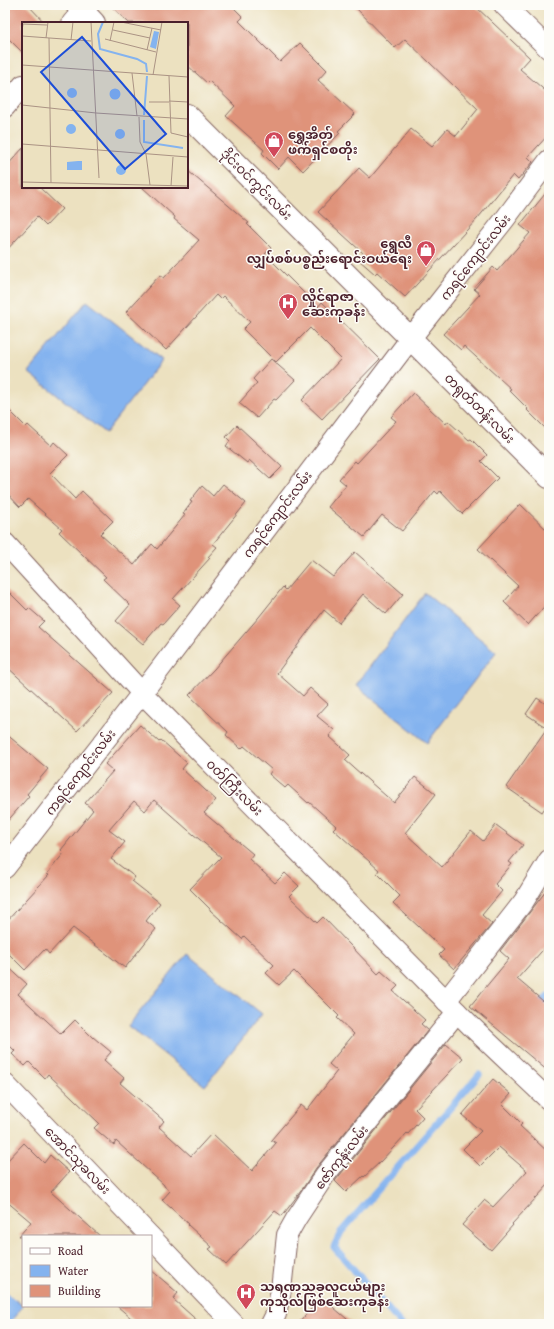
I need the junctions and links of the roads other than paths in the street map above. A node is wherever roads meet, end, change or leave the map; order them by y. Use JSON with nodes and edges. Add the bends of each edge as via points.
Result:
{"nodes":[{"id":1,"x":504,"y":5,"type":"edge"},
{"id":2,"x":549,"y":49,"type":"edge"},
{"id":3,"x":22,"y":86,"type":"edge"},
{"id":4,"x":5,"y":107,"type":"edge"},
{"id":5,"x":188,"y":116,"type":"edge"},
{"id":6,"x":549,"y":160,"type":"edge"},
{"id":7,"x":411,"y":338,"type":"junction"},
{"id":8,"x":549,"y":477,"type":"edge"},
{"id":9,"x":5,"y":543,"type":"edge"},
{"id":10,"x":142,"y":693,"type":"junction"},
{"id":11,"x":549,"y":860,"type":"edge"},
{"id":12,"x":5,"y":868,"type":"edge"},
{"id":13,"x":452,"y":1006,"type":"junction"},
{"id":14,"x":5,"y":1084,"type":"edge"},
{"id":15,"x":549,"y":1100,"type":"edge"},
{"id":16,"x":150,"y":1235,"type":"edge"},
{"id":17,"x":152,"y":1237,"type":"edge"},
{"id":18,"x":234,"y":1324,"type":"edge"},
{"id":19,"x":271,"y":1324,"type":"edge"}],
"edges":[{"from":1,"to":2,"type":"street"},
{"from":3,"to":4,"type":"street"},
{"from":5,"to":7,"type":"street","name":"ဒိုင်းဝင်ကွင်းလမ်း"},
{"from":6,"to":7,"type":"street","name":"ကရင်ကျောင်းလမ်း"},
{"from":7,"to":8,"type":"street","name":"တရုတ်တန်းလမ်း"},
{"from":7,"to":10,"type":"street","name":"ကရင်ကျောင်းလမ်း"},
{"from":9,"to":10,"type":"street","name":"၀တ်ကြီးလမ်း"},
{"from":10,"to":12,"type":"street","name":"ကရင်ကျောင်းလမ်း"},
{"from":10,"to":13,"type":"street","name":"၀တ်ကြီးလမ်း"},
{"from":11,"to":13,"type":"street","name":"ဇော်ကုန်းလမ်း"},
{"from":13,"to":15,"type":"street","name":"၀တ်ကြီးလမ်း"},
{"from":13,"to":19,"type":"street","name":"ဇော်ကုန်းလမ်း","via":[[325,1175],[296,1219],[287,1235],[281,1290]]},
{"from":14,"to":16,"type":"street","name":"အောင်သုခလမ်း"},
{"from":17,"to":18,"type":"street","name":"အောင်သုခလမ်း"}]}
